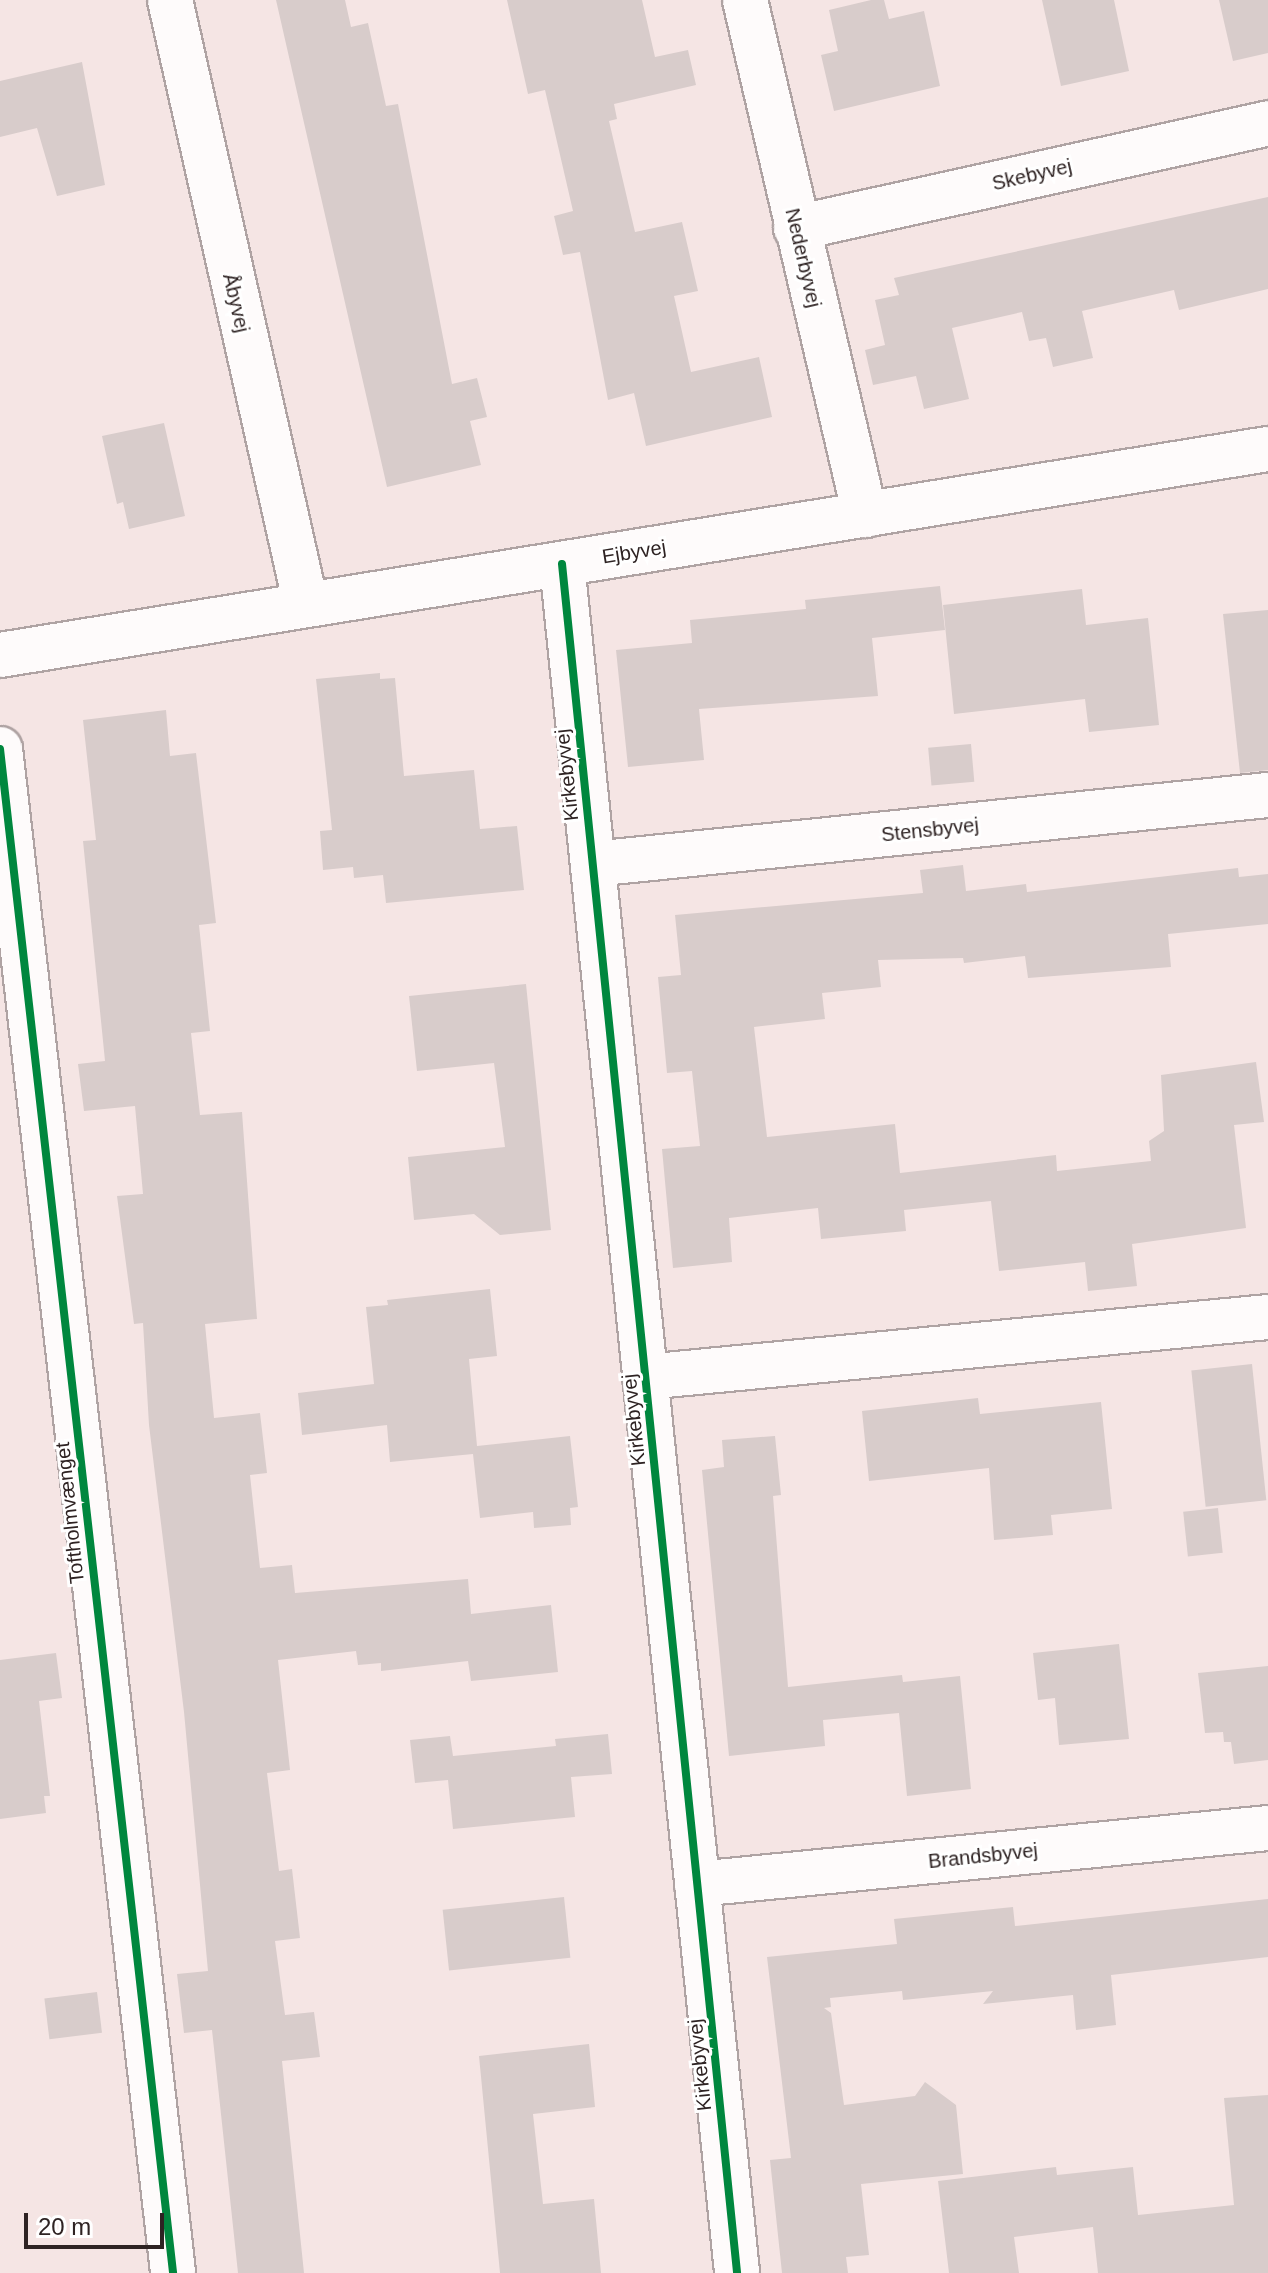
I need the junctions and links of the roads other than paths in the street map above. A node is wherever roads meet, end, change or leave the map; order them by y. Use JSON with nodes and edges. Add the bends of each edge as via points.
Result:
{"nodes":[{"id":1,"x":170,"y":0,"type":"edge"},
{"id":2,"x":745,"y":0,"type":"edge"},
{"id":3,"x":1268,"y":123,"type":"edge"},
{"id":4,"x":796,"y":228,"type":"junction"},
{"id":5,"x":1268,"y":449,"type":"edge"},
{"id":6,"x":865,"y":515,"type":"junction"},
{"id":7,"x":562,"y":564,"type":"junction"},
{"id":8,"x":306,"y":605,"type":"junction"},
{"id":9,"x":0,"y":655,"type":"edge"},
{"id":10,"x":0,"y":749,"type":"edge"},
{"id":11,"x":1268,"y":795,"type":"edge"},
{"id":12,"x":593,"y":864,"type":"junction"},
{"id":13,"x":1268,"y":1317,"type":"edge"},
{"id":14,"x":645,"y":1377,"type":"junction"},
{"id":15,"x":1268,"y":1828,"type":"edge"},
{"id":16,"x":697,"y":1884,"type":"junction"},
{"id":17,"x":173,"y":2273,"type":"edge"},
{"id":18,"x":737,"y":2273,"type":"edge"}],
"edges":[{"from":1,"to":8,"type":"street","name":"Åbyvej"},
{"from":2,"to":4,"type":"street","name":"Nederbyvej"},
{"from":3,"to":4,"type":"street","name":"Skebyvej"},
{"from":4,"to":6,"type":"street","name":"Nederbyvej"},
{"from":5,"to":6,"type":"street","name":"Ejbyvej"},
{"from":6,"to":7,"type":"street","name":"Ejbyvej"},
{"from":7,"to":8,"type":"street","name":"Ejbyvej"},
{"from":7,"to":12,"type":"street","name":"Kirkebyvej"},
{"from":8,"to":9,"type":"street","name":"Ejbyvej"},
{"from":10,"to":17,"type":"street","name":"Toftholmvænget"},
{"from":11,"to":12,"type":"street","name":"Stensbyvej"},
{"from":12,"to":14,"type":"street","name":"Kirkebyvej"},
{"from":13,"to":14,"type":"street"},
{"from":14,"to":16,"type":"street","name":"Kirkebyvej"},
{"from":15,"to":16,"type":"street","name":"Brandsbyvej"},
{"from":16,"to":18,"type":"street","name":"Kirkebyvej"}]}
